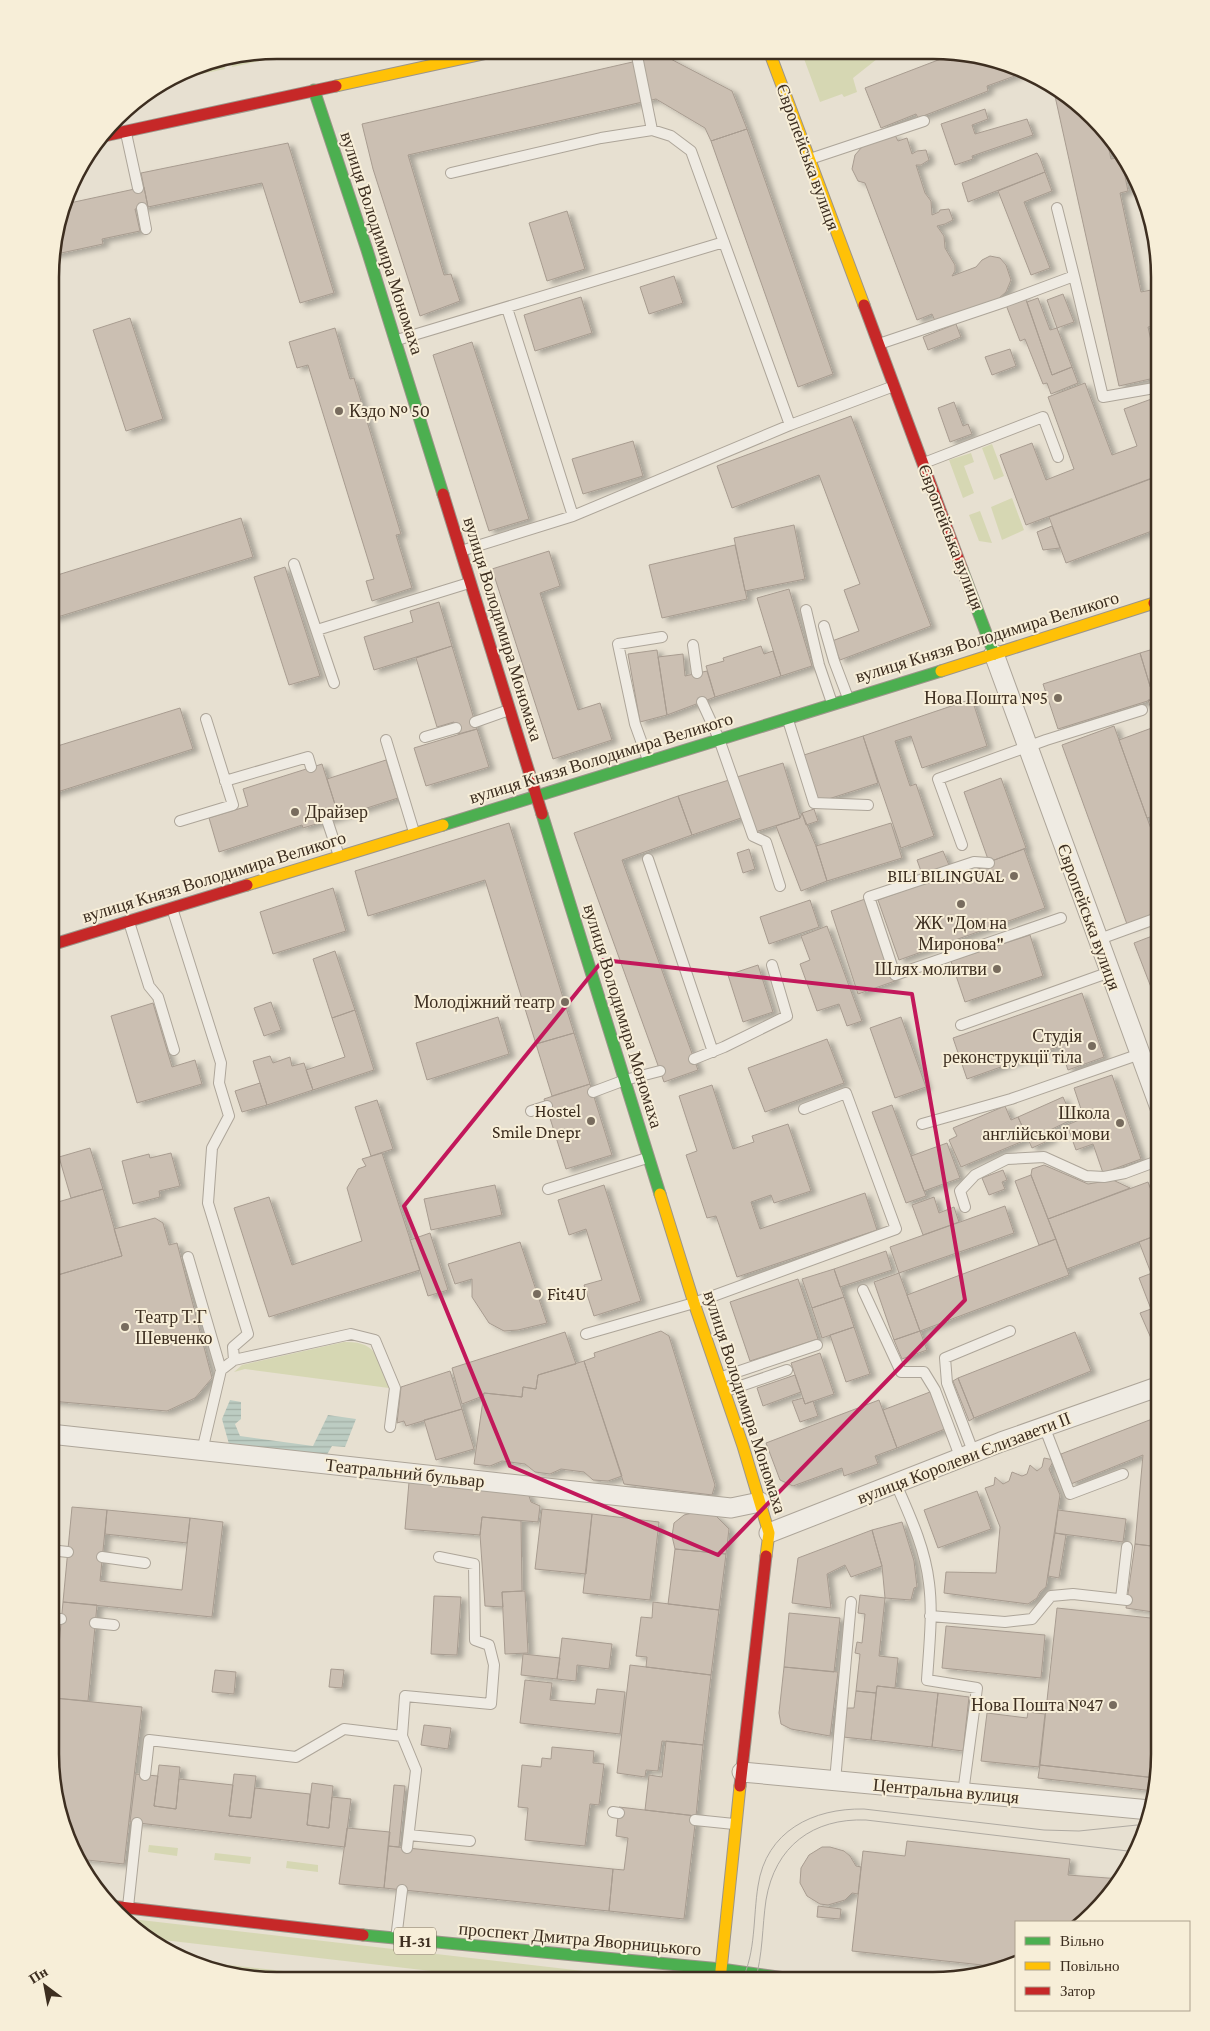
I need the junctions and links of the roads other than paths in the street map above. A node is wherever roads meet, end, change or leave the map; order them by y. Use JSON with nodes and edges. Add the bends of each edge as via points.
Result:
{"nodes":[{"id":1,"x":459,"y":59,"type":"edge"},
{"id":2,"x":638,"y":59,"type":"edge"},
{"id":3,"x":772,"y":59,"type":"edge"},
{"id":4,"x":314,"y":90,"type":"junction"},
{"id":5,"x":924,"y":121,"type":"dead end"},
{"id":6,"x":652,"y":130,"type":"junction"},
{"id":7,"x":126,"y":132,"type":"junction"},
{"id":8,"x":112,"y":135,"type":"edge"},
{"id":9,"x":809,"y":159,"type":"junction"},
{"id":10,"x":451,"y":173,"type":"dead end"},
{"id":11,"x":138,"y":188,"type":"dead end"},
{"id":12,"x":142,"y":208,"type":"dead end"},
{"id":13,"x":1057,"y":208,"type":"dead end"},
{"id":14,"x":146,"y":229,"type":"dead end"},
{"id":15,"x":724,"y":242,"type":"junction"},
{"id":16,"x":1074,"y":276,"type":"junction"},
{"id":17,"x":507,"y":308,"type":"junction"},
{"id":18,"x":395,"y":340,"type":"junction"},
{"id":19,"x":878,"y":345,"type":"junction"},
{"id":20,"x":894,"y":386,"type":"junction"},
{"id":21,"x":1151,"y":389,"type":"edge"},
{"id":22,"x":790,"y":425,"type":"junction"},
{"id":23,"x":1058,"y":457,"type":"dead end"},
{"id":24,"x":923,"y":463,"type":"junction"},
{"id":25,"x":573,"y":516,"type":"junction"},
{"id":26,"x":460,"y":551,"type":"junction"},
{"id":27,"x":294,"y":564,"type":"dead end"},
{"id":28,"x":470,"y":583,"type":"junction"},
{"id":29,"x":1151,"y":604,"type":"edge"},
{"id":30,"x":806,"y":610,"type":"dead end"},
{"id":31,"x":824,"y":626,"type":"dead end"},
{"id":32,"x":317,"y":630,"type":"junction"},
{"id":33,"x":662,"y":638,"type":"dead end"},
{"id":34,"x":693,"y":645,"type":"dead end"},
{"id":35,"x":994,"y":654,"type":"junction"},
{"id":36,"x":697,"y":673,"type":"dead end"},
{"id":37,"x":334,"y":683,"type":"dead end"},
{"id":38,"x":848,"y":699,"type":"junction"},
{"id":39,"x":702,"y":702,"type":"dead end"},
{"id":40,"x":832,"y":704,"type":"junction"},
{"id":41,"x":510,"y":710,"type":"junction"},
{"id":42,"x":1142,"y":710,"type":"dead end"},
{"id":43,"x":206,"y":719,"type":"dead end"},
{"id":44,"x":788,"y":719,"type":"junction"},
{"id":45,"x":475,"y":722,"type":"dead end"},
{"id":46,"x":456,"y":728,"type":"dead end"},
{"id":47,"x":425,"y":737,"type":"dead end"},
{"id":48,"x":718,"y":739,"type":"junction"},
{"id":49,"x":386,"y":740,"type":"dead end"},
{"id":50,"x":1026,"y":747,"type":"junction"},
{"id":51,"x":648,"y":761,"type":"junction"},
{"id":52,"x":311,"y":768,"type":"dead end"},
{"id":53,"x":225,"y":781,"type":"junction"},
{"id":54,"x":537,"y":796,"type":"junction"},
{"id":55,"x":868,"y":805,"type":"dead end"},
{"id":56,"x":327,"y":820,"type":"dead end"},
{"id":57,"x":180,"y":821,"type":"dead end"},
{"id":58,"x":414,"y":833,"type":"junction"},
{"id":59,"x":962,"y":845,"type":"dead end"},
{"id":60,"x":340,"y":857,"type":"junction"},
{"id":61,"x":648,"y":859,"type":"dead end"},
{"id":62,"x":989,"y":863,"type":"dead end"},
{"id":63,"x":780,"y":886,"type":"dead end"},
{"id":64,"x":172,"y":907,"type":"junction"},
{"id":65,"x":1061,"y":918,"type":"dead end"},
{"id":66,"x":1151,"y":920,"type":"edge"},
{"id":67,"x":129,"y":921,"type":"junction"},
{"id":68,"x":1097,"y":940,"type":"junction"},
{"id":69,"x":59,"y":943,"type":"edge"},
{"id":70,"x":772,"y":965,"type":"dead end"},
{"id":71,"x":1110,"y":972,"type":"junction"},
{"id":72,"x":961,"y":1025,"type":"dead end"},
{"id":73,"x":174,"y":1050,"type":"dead end"},
{"id":74,"x":712,"y":1052,"type":"junction"},
{"id":75,"x":1140,"y":1054,"type":"junction"},
{"id":76,"x":694,"y":1059,"type":"dead end"},
{"id":77,"x":660,"y":1071,"type":"dead end"},
{"id":78,"x":1151,"y":1075,"type":"edge"},
{"id":79,"x":625,"y":1080,"type":"junction"},
{"id":80,"x":592,"y":1092,"type":"dead end"},
{"id":81,"x":547,"y":1106,"type":"dead end"},
{"id":82,"x":804,"y":1109,"type":"dead end"},
{"id":83,"x":531,"y":1111,"type":"dead end"},
{"id":84,"x":922,"y":1124,"type":"dead end"},
{"id":85,"x":649,"y":1157,"type":"junction"},
{"id":86,"x":1151,"y":1163,"type":"edge"},
{"id":87,"x":548,"y":1189,"type":"dead end"},
{"id":88,"x":965,"y":1207,"type":"dead end"},
{"id":89,"x":188,"y":1257,"type":"dead end"},
{"id":90,"x":863,"y":1290,"type":"dead end"},
{"id":91,"x":694,"y":1303,"type":"junction"},
{"id":92,"x":1010,"y":1331,"type":"dead end"},
{"id":93,"x":586,"y":1334,"type":"dead end"},
{"id":94,"x":817,"y":1345,"type":"dead end"},
{"id":95,"x":234,"y":1360,"type":"junction"},
{"id":96,"x":221,"y":1370,"type":"junction"},
{"id":97,"x":787,"y":1370,"type":"dead end"},
{"id":98,"x":721,"y":1377,"type":"junction"},
{"id":99,"x":1151,"y":1389,"type":"edge"},
{"id":100,"x":725,"y":1391,"type":"junction"},
{"id":101,"x":1044,"y":1426,"type":"junction"},
{"id":102,"x":390,"y":1428,"type":"dead end"},
{"id":103,"x":59,"y":1435,"type":"edge"},
{"id":104,"x":202,"y":1451,"type":"junction"},
{"id":105,"x":967,"y":1456,"type":"junction"},
{"id":106,"x":1123,"y":1474,"type":"dead end"},
{"id":107,"x":896,"y":1484,"type":"junction"},
{"id":108,"x":760,"y":1502,"type":"junction"},
{"id":109,"x":769,"y":1533,"type":"junction"},
{"id":110,"x":1127,"y":1548,"type":"dead end"},
{"id":111,"x":59,"y":1551,"type":"edge"},
{"id":112,"x":68,"y":1552,"type":"dead end"},
{"id":113,"x":102,"y":1557,"type":"dead end"},
{"id":114,"x":439,"y":1557,"type":"dead end"},
{"id":115,"x":144,"y":1562,"type":"dead end"},
{"id":116,"x":851,"y":1602,"type":"dead end"},
{"id":117,"x":930,"y":1612,"type":"junction"},
{"id":118,"x":95,"y":1623,"type":"dead end"},
{"id":119,"x":114,"y":1625,"type":"dead end"},
{"id":120,"x":402,"y":1736,"type":"junction"},
{"id":121,"x":742,"y":1772,"type":"junction"},
{"id":122,"x":145,"y":1774,"type":"dead end"},
{"id":123,"x":835,"y":1781,"type":"junction"},
{"id":124,"x":964,"y":1793,"type":"junction"},
{"id":125,"x":1144,"y":1809,"type":"edge"},
{"id":126,"x":695,"y":1820,"type":"dead end"},
{"id":127,"x":137,"y":1823,"type":"dead end"},
{"id":128,"x":737,"y":1824,"type":"junction"},
{"id":129,"x":409,"y":1834,"type":"junction"},
{"id":130,"x":470,"y":1841,"type":"dead end"},
{"id":131,"x":407,"y":1848,"type":"dead end"},
{"id":132,"x":402,"y":1890,"type":"dead end"},
{"id":133,"x":122,"y":1907,"type":"edge"},
{"id":134,"x":128,"y":1908,"type":"junction"},
{"id":135,"x":396,"y":1939,"type":"junction"},
{"id":136,"x":693,"y":1972,"type":"edge"},
{"id":137,"x":720,"y":1972,"type":"edge"}],
"edges":[{"from":1,"to":4,"type":"main road"},
{"from":2,"to":6,"type":"lane"},
{"from":3,"to":9,"type":"main road","name":"Європейська вулиця"},
{"from":4,"to":7,"type":"main road"},
{"from":4,"to":18,"type":"main road","name":"вулиця Володимира Мономаха"},
{"from":5,"to":9,"type":"lane"},
{"from":6,"to":10,"type":"lane","via":[[601,138]]},
{"from":6,"to":15,"type":"lane","via":[[671,136],[691,151]]},
{"from":7,"to":8,"type":"main road"},
{"from":7,"to":11,"type":"lane"},
{"from":9,"to":19,"type":"main road","name":"Європейська вулиця"},
{"from":12,"to":14,"type":"lane"},
{"from":13,"to":16,"type":"lane"},
{"from":15,"to":17,"type":"lane"},
{"from":15,"to":22,"type":"lane"},
{"from":16,"to":19,"type":"lane"},
{"from":16,"to":21,"type":"lane","via":[[1103,397]]},
{"from":17,"to":18,"type":"lane"},
{"from":17,"to":25,"type":"lane"},
{"from":18,"to":26,"type":"main road","name":"вулиця Володимира Мономаха"},
{"from":19,"to":20,"type":"main road","name":"Європейська вулиця"},
{"from":20,"to":22,"type":"lane"},
{"from":20,"to":24,"type":"main road","name":"Європейська вулиця"},
{"from":22,"to":25,"type":"lane"},
{"from":23,"to":24,"type":"lane","via":[[1044,417]]},
{"from":24,"to":35,"type":"main road","name":"Європейська вулиця"},
{"from":25,"to":26,"type":"lane"},
{"from":26,"to":28,"type":"main road","name":"вулиця Володимира Мономаха"},
{"from":27,"to":32,"type":"lane"},
{"from":28,"to":32,"type":"lane"},
{"from":28,"to":41,"type":"main road","name":"вулиця Володимира Мономаха"},
{"from":29,"to":35,"type":"main road","name":"вулиця Князя Володимира Великого"},
{"from":30,"to":40,"type":"lane"},
{"from":31,"to":38,"type":"lane"},
{"from":32,"to":37,"type":"lane"},
{"from":33,"to":51,"type":"lane","via":[[618,644],[634,724]]},
{"from":34,"to":36,"type":"lane"},
{"from":35,"to":38,"type":"main road","name":"вулиця Князя Володимира Великого"},
{"from":35,"to":50,"type":"street","name":"Європейська вулиця"},
{"from":38,"to":40,"type":"main road","name":"вулиця Князя Володимира Великого"},
{"from":39,"to":48,"type":"lane"},
{"from":40,"to":44,"type":"main road","name":"вулиця Князя Володимира Великого"},
{"from":41,"to":45,"type":"lane"},
{"from":41,"to":54,"type":"main road","name":"вулиця Володимира Мономаха"},
{"from":42,"to":50,"type":"lane"},
{"from":43,"to":53,"type":"lane"},
{"from":44,"to":48,"type":"main road","name":"вулиця Князя Володимира Великого"},
{"from":44,"to":55,"type":"lane","via":[[814,802]]},
{"from":46,"to":47,"type":"lane"},
{"from":48,"to":51,"type":"main road","name":"вулиця Князя Володимира Великого"},
{"from":48,"to":63,"type":"lane","via":[[753,836],[766,842]]},
{"from":49,"to":58,"type":"lane"},
{"from":50,"to":59,"type":"lane","via":[[938,779]]},
{"from":50,"to":68,"type":"street","name":"Європейська вулиця"},
{"from":51,"to":54,"type":"main road","name":"вулиця Князя Володимира Великого"},
{"from":52,"to":53,"type":"lane","via":[[308,757]]},
{"from":53,"to":57,"type":"lane","via":[[233,804]]},
{"from":54,"to":58,"type":"main road","name":"вулиця Князя Володимира Великого"},
{"from":54,"to":79,"type":"main road","name":"вулиця Володимира Мономаха"},
{"from":56,"to":60,"type":"lane"},
{"from":58,"to":60,"type":"main road","name":"вулиця Князя Володимира Великого"},
{"from":60,"to":64,"type":"main road","name":"вулиця Князя Володимира Великого"},
{"from":61,"to":74,"type":"lane"},
{"from":62,"to":65,"type":"lane","via":[[974,862],[869,897],[894,975]]},
{"from":64,"to":67,"type":"main road","name":"вулиця Князя Володимира Великого"},
{"from":64,"to":95,"type":"lane","via":[[221,1063],[219,1083],[229,1116],[212,1148],[208,1203],[248,1334],[233,1347]]},
{"from":66,"to":68,"type":"lane"},
{"from":67,"to":69,"type":"main road","name":"вулиця Князя Володимира Великого"},
{"from":67,"to":73,"type":"lane","via":[[149,986],[158,997]]},
{"from":68,"to":71,"type":"street","name":"Європейська вулиця"},
{"from":70,"to":74,"type":"lane","via":[[787,1016]]},
{"from":71,"to":72,"type":"lane"},
{"from":71,"to":75,"type":"street","name":"Європейська вулиця"},
{"from":74,"to":76,"type":"lane"},
{"from":75,"to":78,"type":"street","name":"Європейська вулиця"},
{"from":75,"to":84,"type":"lane","via":[[1011,1099]]},
{"from":77,"to":79,"type":"lane"},
{"from":79,"to":80,"type":"lane"},
{"from":79,"to":85,"type":"main road","name":"вулиця Володимира Мономаха"},
{"from":81,"to":83,"type":"lane"},
{"from":82,"to":91,"type":"lane","via":[[846,1093],[896,1229]]},
{"from":85,"to":87,"type":"lane"},
{"from":85,"to":91,"type":"main road","name":"вулиця Володимира Мономаха"},
{"from":86,"to":88,"type":"lane","via":[[1104,1177],[1086,1176],[1044,1157],[1007,1159],[975,1174],[960,1191]]},
{"from":89,"to":96,"type":"lane"},
{"from":90,"to":105,"type":"lane","via":[[902,1372],[924,1372]]},
{"from":91,"to":93,"type":"lane"},
{"from":91,"to":98,"type":"main road","name":"вулиця Володимира Мономаха"},
{"from":92,"to":105,"type":"lane","via":[[945,1358],[947,1384]]},
{"from":94,"to":98,"type":"lane"},
{"from":95,"to":96,"type":"lane"},
{"from":95,"to":102,"type":"lane","via":[[351,1334],[375,1340],[395,1388]]},
{"from":96,"to":104,"type":"lane"},
{"from":97,"to":100,"type":"lane"},
{"from":98,"to":100,"type":"main road","name":"вулиця Володимира Мономаха"},
{"from":99,"to":101,"type":"street","name":"вулиця Королеви Єлизавети ІІ"},
{"from":100,"to":108,"type":"main road","name":"вулиця Володимира Мономаха"},
{"from":101,"to":105,"type":"street","name":"вулиця Королеви Єлизавети ІІ"},
{"from":101,"to":106,"type":"lane","via":[[1070,1494]]},
{"from":103,"to":104,"type":"street","name":"Театральний бульвар"},
{"from":104,"to":108,"type":"street","name":"Театральний бульвар","via":[[731,1508]]},
{"from":105,"to":107,"type":"street","name":"вулиця Королеви Єлизавети ІІ"},
{"from":107,"to":109,"type":"street","name":"вулиця Королеви Єлизавети ІІ"},
{"from":107,"to":117,"type":"lane","via":[[920,1543],[929,1583]]},
{"from":108,"to":109,"type":"main road","name":"вулиця Володимира Мономаха"},
{"from":109,"to":121,"type":"main road","name":"вулиця Володимира Мономаха"},
{"from":110,"to":117,"type":"lane","via":[[1124,1599],[1073,1594],[1051,1596],[1032,1619],[1005,1622]]},
{"from":111,"to":112,"type":"lane"},
{"from":113,"to":115,"type":"lane"},
{"from":114,"to":120,"type":"lane","via":[[474,1564],[475,1640],[489,1645],[494,1665],[491,1704],[405,1696]]},
{"from":116,"to":123,"type":"lane"},
{"from":117,"to":124,"type":"lane","via":[[927,1680],[977,1688]]},
{"from":118,"to":119,"type":"lane"},
{"from":120,"to":122,"type":"lane","via":[[344,1729],[296,1757],[149,1740]]},
{"from":120,"to":129,"type":"lane","via":[[416,1770]]},
{"from":121,"to":123,"type":"street","name":"Центральна вулиця"},
{"from":121,"to":128,"type":"main road","name":"вулиця Володимира Мономаха"},
{"from":123,"to":124,"type":"street","name":"Центральна вулиця"},
{"from":124,"to":125,"type":"street","name":"Центральна вулиця"},
{"from":126,"to":128,"type":"lane"},
{"from":127,"to":134,"type":"lane"},
{"from":128,"to":137,"type":"main road","name":"вулиця Володимира Мономаха"},
{"from":129,"to":130,"type":"lane"},
{"from":129,"to":131,"type":"lane"},
{"from":132,"to":135,"type":"lane"},
{"from":133,"to":134,"type":"main road","name":"проспект Дмитра Яворницького","number":"Н-31"},
{"from":134,"to":135,"type":"main road","name":"проспект Дмитра Яворницького","number":"Н-31"},
{"from":135,"to":136,"type":"main road","name":"проспект Дмитра Яворницького","number":"Н-31"}]}
